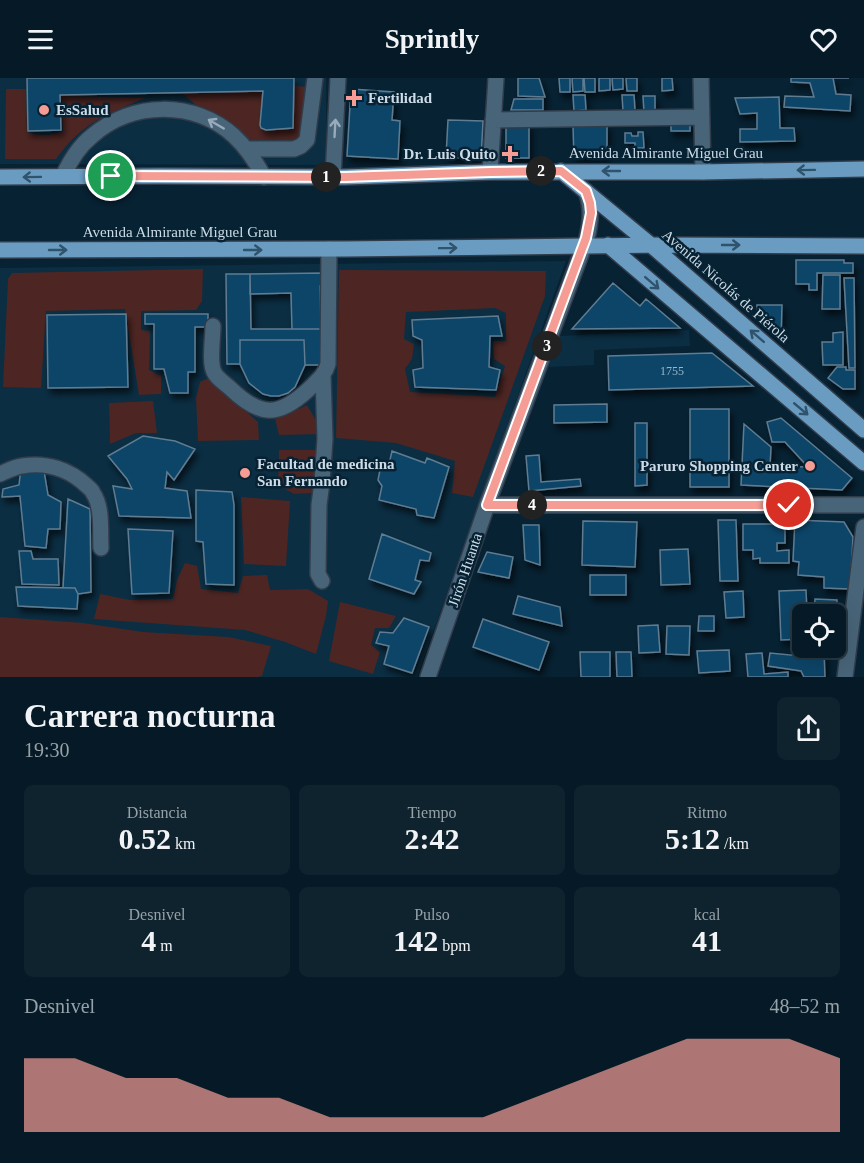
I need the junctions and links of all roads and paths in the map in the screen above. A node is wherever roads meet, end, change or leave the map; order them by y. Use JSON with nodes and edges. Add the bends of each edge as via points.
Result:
{"nodes":[{"id":1,"x":315,"y":78,"type":"edge"},
{"id":2,"x":338,"y":78,"type":"edge"},
{"id":3,"x":496,"y":78,"type":"edge"},
{"id":4,"x":701,"y":78,"type":"edge"},
{"id":5,"x":702,"y":117,"type":"junction"},
{"id":6,"x":493,"y":120,"type":"junction"},
{"id":7,"x":247,"y":149,"type":"junction"},
{"id":8,"x":864,"y":169,"type":"edge"},
{"id":9,"x":561,"y":171,"type":"junction"},
{"id":10,"x":490,"y":172,"type":"junction"},
{"id":11,"x":703,"y":172,"type":"junction"},
{"id":12,"x":63,"y":176,"type":"junction"},
{"id":13,"x":0,"y":177,"type":"edge"},
{"id":14,"x":264,"y":177,"type":"junction"},
{"id":15,"x":333,"y":177,"type":"junction"},
{"id":16,"x":581,"y":187,"type":"junction"},
{"id":17,"x":647,"y":241,"type":"junction"},
{"id":18,"x":585,"y":242,"type":"junction"},
{"id":19,"x":608,"y":245,"type":"junction"},
{"id":20,"x":864,"y":246,"type":"edge"},
{"id":21,"x":329,"y":249,"type":"junction"},
{"id":22,"x":0,"y":250,"type":"edge"},
{"id":23,"x":730,"y":313,"type":"junction"},
{"id":24,"x":213,"y":326,"type":"dead end"},
{"id":25,"x":712,"y":334,"type":"junction"},
{"id":26,"x":323,"y":375,"type":"junction"},
{"id":27,"x":864,"y":430,"type":"edge"},
{"id":28,"x":864,"y":463,"type":"edge"},
{"id":29,"x":0,"y":474,"type":"edge"},
{"id":30,"x":487,"y":505,"type":"junction"},
{"id":31,"x":864,"y":505,"type":"edge"},
{"id":32,"x":864,"y":527,"type":"edge"},
{"id":33,"x":101,"y":549,"type":"dead end"},
{"id":34,"x":322,"y":581,"type":"dead end"},
{"id":35,"x":428,"y":677,"type":"edge"},
{"id":36,"x":845,"y":677,"type":"edge"}],
"edges":[{"from":1,"to":7,"type":"street","via":[[307,140],[294,149]]},
{"from":15,"to":2,"type":"street","one_way":true},
{"from":3,"to":6,"type":"street"},
{"from":4,"to":5,"type":"street"},
{"from":5,"to":6,"type":"street"},
{"from":5,"to":11,"type":"street"},
{"from":6,"to":10,"type":"street"},
{"from":7,"to":12,"type":"street","one_way":true,"via":[[234,135],[199,115],[180,110],[141,111],[105,125],[90,136]]},
{"from":7,"to":14,"type":"street"},
{"from":8,"to":11,"type":"main road","name":"Avenida Almirante Miguel Grau","one_way":true},
{"from":9,"to":10,"type":"main road","name":"Avenida Almirante Miguel Grau"},
{"from":11,"to":9,"type":"main road","name":"Avenida Almirante Miguel Grau","one_way":true},
{"from":9,"to":16,"type":"main road","name":"Avenida Nicolás de Piérola"},
{"from":10,"to":15,"type":"main road","name":"Avenida Almirante Miguel Grau"},
{"from":12,"to":13,"type":"main road","name":"Avenida Almirante Miguel Grau","one_way":true},
{"from":12,"to":14,"type":"main road","name":"Avenida Almirante Miguel Grau"},
{"from":14,"to":15,"type":"main road","name":"Avenida Almirante Miguel Grau"},
{"from":16,"to":17,"type":"main road","name":"Avenida Nicolás de Piérola"},
{"from":16,"to":18,"type":"street","name":"Jirón Huanta","via":[[591,213]]},
{"from":17,"to":19,"type":"main road","name":"Avenida Almirante Miguel Grau"},
{"from":17,"to":20,"type":"main road","name":"Avenida Almirante Miguel Grau","one_way":true},
{"from":17,"to":23,"type":"main road","name":"Avenida Nicolás de Piérola"},
{"from":18,"to":19,"type":"main road","name":"Avenida Almirante Miguel Grau"},
{"from":21,"to":18,"type":"main road","name":"Avenida Almirante Miguel Grau","one_way":true},
{"from":18,"to":30,"type":"street","name":"Jirón Huanta"},
{"from":19,"to":25,"type":"main road","one_way":true},
{"from":22,"to":21,"type":"main road","name":"Avenida Almirante Miguel Grau","one_way":true},
{"from":21,"to":26,"type":"street","via":[[328,364]]},
{"from":23,"to":25,"type":"main road"},
{"from":27,"to":23,"type":"main road","name":"Avenida Nicolás de Piérola","one_way":true},
{"from":24,"to":26,"type":"street","via":[[215,374],[252,406],[278,410],[298,399]]},
{"from":25,"to":28,"type":"main road","one_way":true},
{"from":26,"to":34,"type":"street","via":[[325,439],[318,574]]},
{"from":29,"to":33,"type":"street","via":[[23,465],[48,466],[78,478],[94,493],[100,513]]},
{"from":30,"to":31,"type":"street"},
{"from":30,"to":35,"type":"street","name":"Jirón Huanta"},
{"from":32,"to":36,"type":"street"}]}
